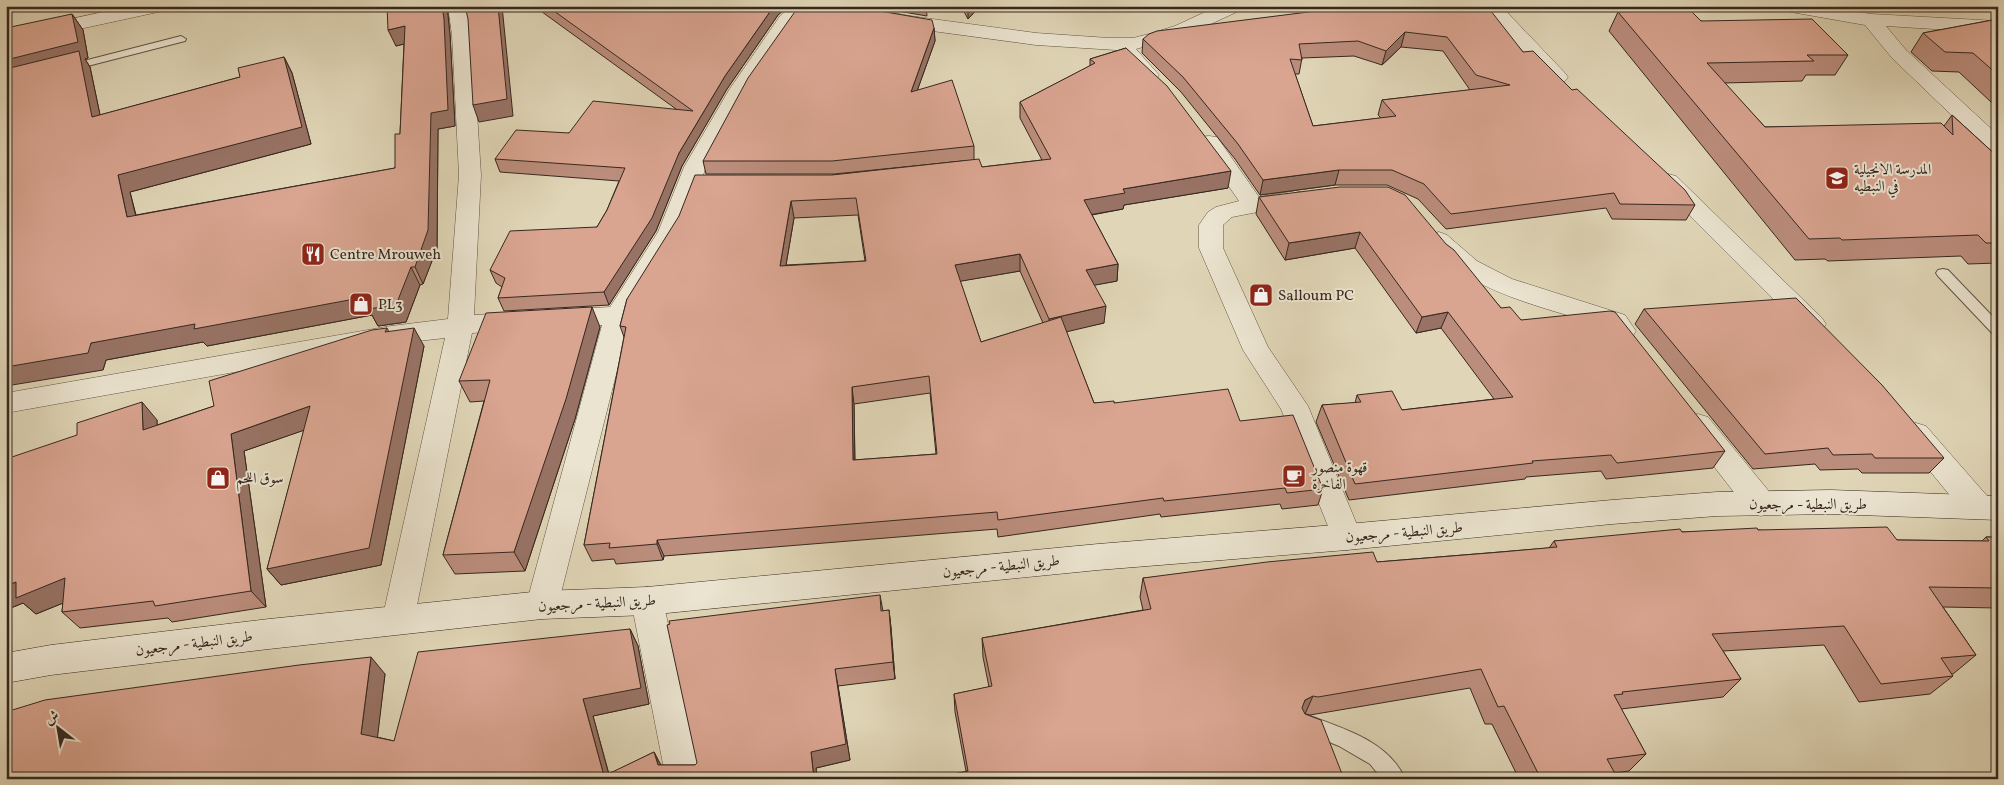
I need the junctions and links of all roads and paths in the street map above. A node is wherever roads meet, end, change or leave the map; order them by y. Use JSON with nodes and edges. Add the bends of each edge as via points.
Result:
{"nodes":[{"id":1,"x":158,"y":6,"type":"edge"},
{"id":2,"x":457,"y":6,"type":"edge"},
{"id":3,"x":801,"y":6,"type":"edge"},
{"id":4,"x":824,"y":6,"type":"edge"},
{"id":5,"x":1234,"y":6,"type":"edge"},
{"id":6,"x":1490,"y":6,"type":"edge"},
{"id":7,"x":1791,"y":6,"type":"edge"},
{"id":8,"x":1954,"y":6,"type":"edge"},
{"id":9,"x":1818,"y":9,"type":"edge"},
{"id":10,"x":1871,"y":20,"type":"junction"},
{"id":11,"x":1971,"y":26,"type":"junction"},
{"id":12,"x":1998,"y":27,"type":"edge"},
{"id":13,"x":6,"y":39,"type":"edge"},
{"id":14,"x":182,"y":39,"type":"dead end"},
{"id":15,"x":1121,"y":44,"type":"junction"},
{"id":16,"x":62,"y":70,"type":"edge"},
{"id":17,"x":1166,"y":91,"type":"edge"},
{"id":18,"x":1576,"y":94,"type":"edge"},
{"id":19,"x":1194,"y":123,"type":"edge"},
{"id":20,"x":1998,"y":147,"type":"edge"},
{"id":21,"x":1650,"y":164,"type":"edge"},
{"id":22,"x":1316,"y":196,"type":"edge"},
{"id":23,"x":1253,"y":205,"type":"junction"},
{"id":24,"x":1422,"y":220,"type":"edge"},
{"id":25,"x":1943,"y":273,"type":"dead end"},
{"id":26,"x":618,"y":315,"type":"junction"},
{"id":27,"x":460,"y":327,"type":"junction"},
{"id":28,"x":1998,"y":331,"type":"edge"},
{"id":29,"x":1830,"y":342,"type":"edge"},
{"id":30,"x":1634,"y":346,"type":"edge"},
{"id":31,"x":6,"y":403,"type":"edge"},
{"id":32,"x":1683,"y":406,"type":"edge"},
{"id":33,"x":1904,"y":420,"type":"edge"},
{"id":34,"x":1761,"y":504,"type":"junction"},
{"id":35,"x":1987,"y":507,"type":"edge"},
{"id":36,"x":1347,"y":537,"type":"junction"},
{"id":37,"x":646,"y":601,"type":"junction"},
{"id":38,"x":542,"y":605,"type":"junction"},
{"id":39,"x":398,"y":620,"type":"junction"},
{"id":40,"x":6,"y":668,"type":"edge"},
{"id":41,"x":1306,"y":725,"type":"edge"},
{"id":42,"x":684,"y":779,"type":"edge"},
{"id":43,"x":1395,"y":779,"type":"edge"}],
"edges":[{"from":1,"to":13,"type":"street"},
{"from":2,"to":27,"type":"street","via":[[462,36],[470,175]]},
{"from":3,"to":26,"type":"street","via":[[787,20],[739,90],[695,167],[698,184]]},
{"from":4,"to":15,"type":"street","via":[[910,22],[1036,39]]},
{"from":5,"to":15,"type":"street","via":[[1182,30],[1134,44]]},
{"from":6,"to":18,"type":"street"},
{"from":7,"to":9,"type":"street"},
{"from":8,"to":11,"type":"street"},
{"from":9,"to":10,"type":"street"},
{"from":10,"to":11,"type":"street"},
{"from":10,"to":20,"type":"street","via":[[1899,54]]},
{"from":11,"to":12,"type":"street"},
{"from":14,"to":16,"type":"lane"},
{"from":15,"to":17,"type":"street"},
{"from":19,"to":23,"type":"street"},
{"from":21,"to":29,"type":"street"},
{"from":22,"to":23,"type":"street"},
{"from":23,"to":36,"type":"street","via":[[1216,217],[1211,225],[1212,248],[1256,350],[1294,406]]},
{"from":24,"to":30,"type":"street","via":[[1450,253],[1471,269],[1503,285],[1616,321]]},
{"from":25,"to":28,"type":"lane"},
{"from":26,"to":27,"type":"street","via":[[487,322]]},
{"from":26,"to":38,"type":"street"},
{"from":27,"to":31,"type":"street","via":[[355,341]]},
{"from":27,"to":39,"type":"street"},
{"from":32,"to":34,"type":"street"},
{"from":33,"to":35,"type":"street"},
{"from":34,"to":35,"type":"street","name":"طريق النبطية - مرجعيون","via":[[1831,502]]},
{"from":34,"to":36,"type":"street","name":"طريق النبطية - مرجعيون","via":[[1612,512]]},
{"from":36,"to":37,"type":"street","name":"طريق النبطية - مرجعيون","via":[[1088,558]]},
{"from":37,"to":38,"type":"street","name":"طريق النبطية - مرجعيون"},
{"from":37,"to":42,"type":"street"},
{"from":38,"to":39,"type":"street","name":"طريق النبطية - مرجعيون"},
{"from":39,"to":40,"type":"street","name":"طريق النبطية - مرجعيون"},
{"from":41,"to":43,"type":"lane","via":[[1346,739],[1377,757]]}]}
